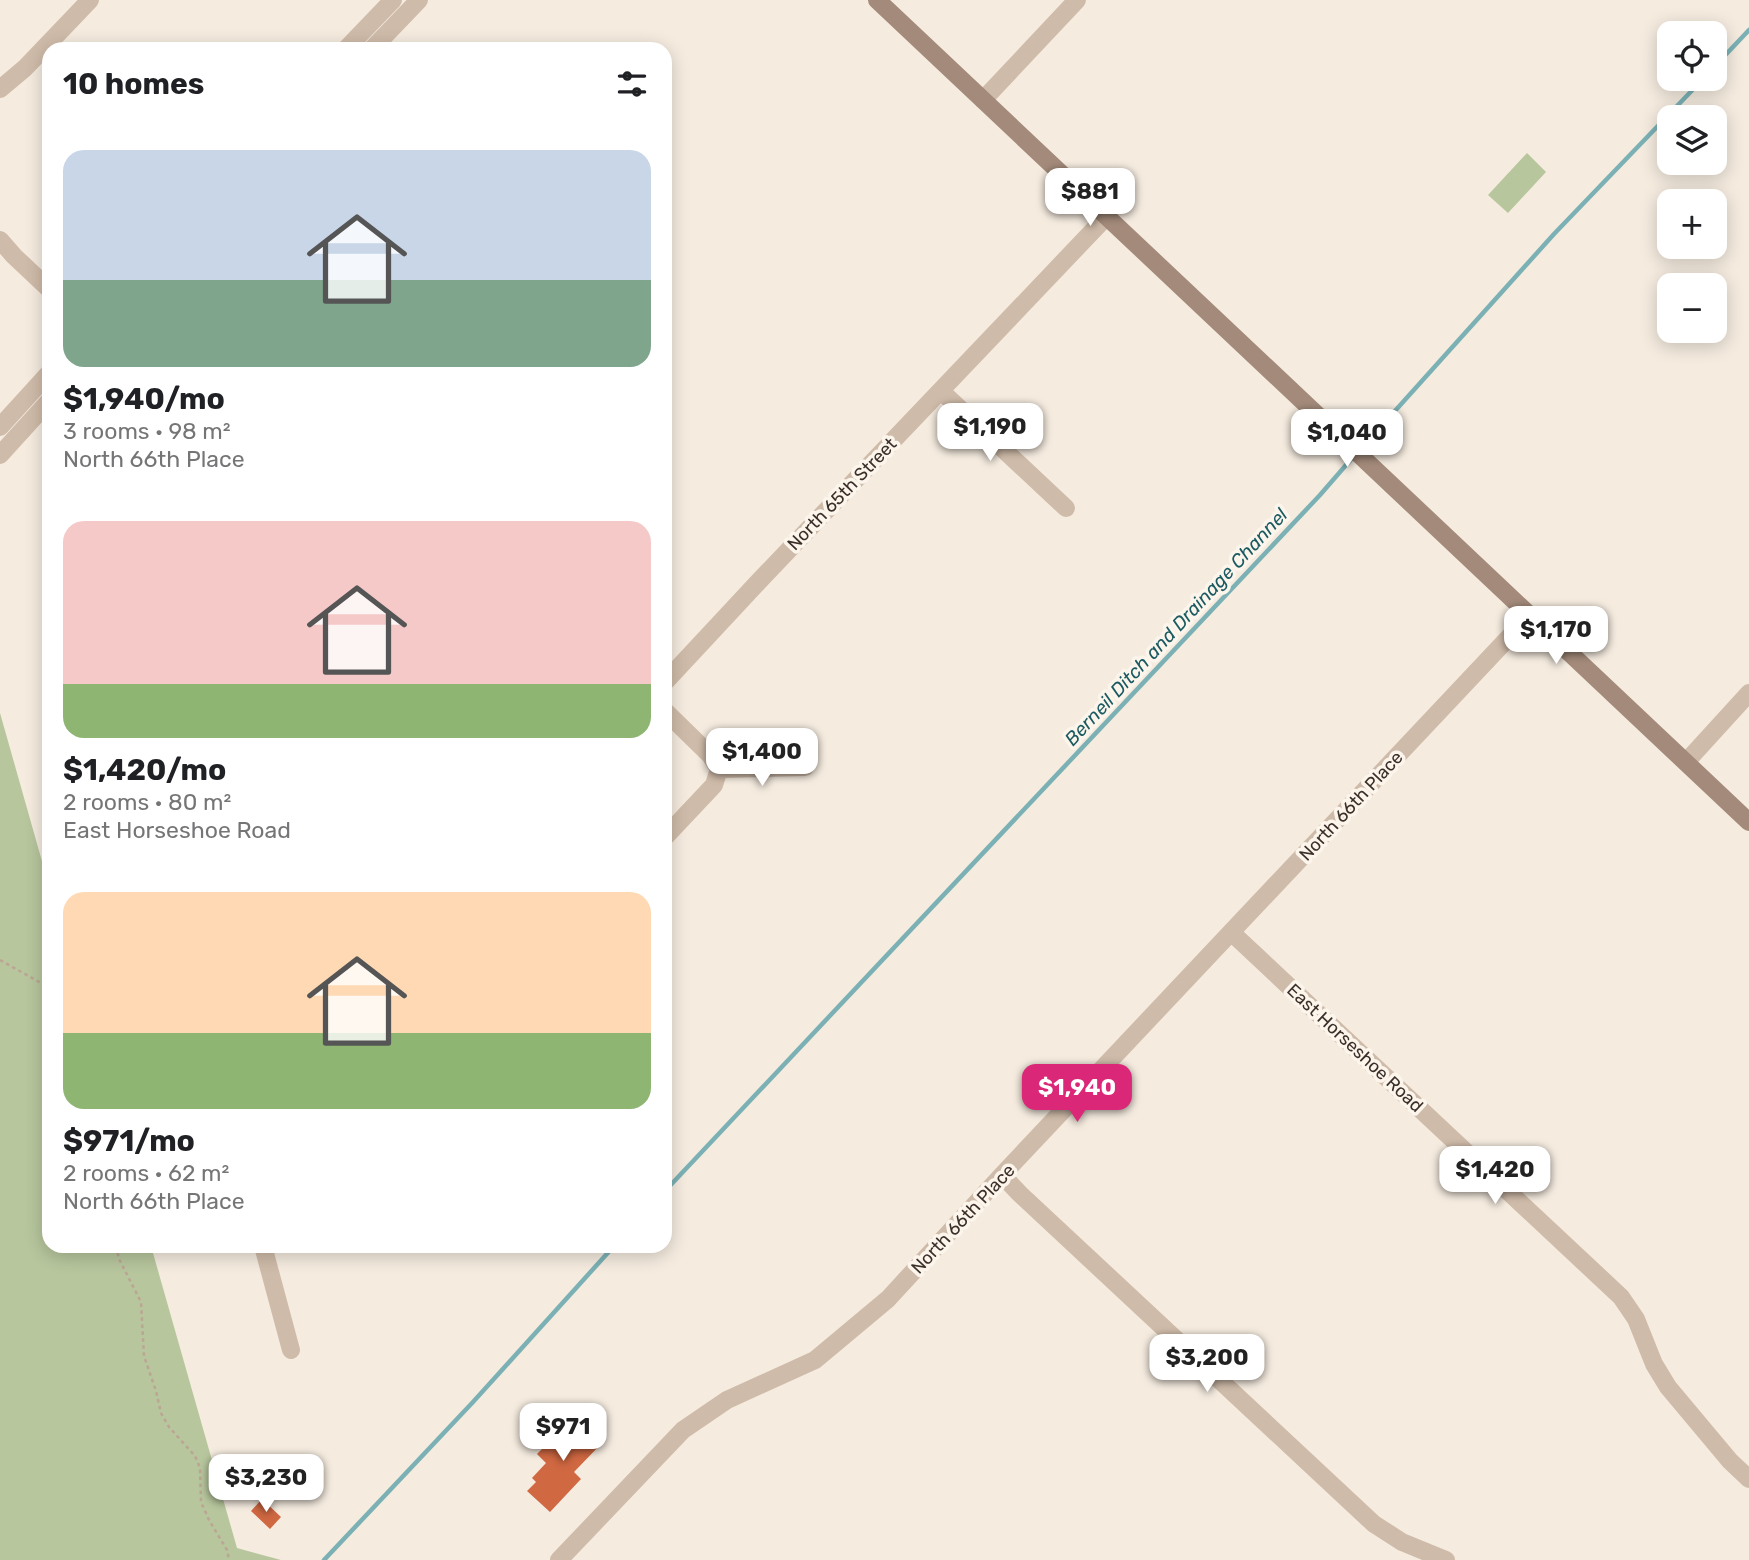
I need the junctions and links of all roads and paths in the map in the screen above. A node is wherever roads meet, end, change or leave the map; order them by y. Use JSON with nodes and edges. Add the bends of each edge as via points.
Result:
{"nodes":[{"id":1,"x":90,"y":0,"type":"edge"},
{"id":2,"x":393,"y":0,"type":"edge"},
{"id":3,"x":419,"y":0,"type":"edge"},
{"id":4,"x":877,"y":0,"type":"edge"},
{"id":5,"x":1077,"y":0,"type":"edge"},
{"id":6,"x":50,"y":42,"type":"edge"},
{"id":7,"x":352,"y":42,"type":"edge"},
{"id":8,"x":379,"y":42,"type":"edge"},
{"id":9,"x":42,"y":50,"type":"edge"},
{"id":10,"x":0,"y":89,"type":"edge"},
{"id":11,"x":983,"y":100,"type":"junction"},
{"id":12,"x":1106,"y":216,"type":"junction"},
{"id":13,"x":0,"y":240,"type":"edge"},
{"id":14,"x":42,"y":282,"type":"edge"},
{"id":15,"x":42,"y":381,"type":"edge"},
{"id":16,"x":941,"y":391,"type":"junction"},
{"id":17,"x":42,"y":409,"type":"edge"},
{"id":18,"x":0,"y":427,"type":"edge"},
{"id":19,"x":0,"y":455,"type":"edge"},
{"id":20,"x":1066,"y":508,"type":"dead end"},
{"id":21,"x":1530,"y":615,"type":"junction"},
{"id":22,"x":672,"y":674,"type":"edge"},
{"id":23,"x":1749,"y":693,"type":"edge"},
{"id":24,"x":672,"y":718,"type":"edge"},
{"id":25,"x":1686,"y":762,"type":"junction"},
{"id":26,"x":805,"y":767,"type":"dead end"},
{"id":27,"x":719,"y":769,"type":"junction"},
{"id":28,"x":1749,"y":821,"type":"edge"},
{"id":29,"x":672,"y":830,"type":"edge"},
{"id":30,"x":1232,"y":933,"type":"junction"},
{"id":31,"x":0,"y":960,"type":"edge"},
{"id":32,"x":42,"y":984,"type":"edge"},
{"id":33,"x":1002,"y":1175,"type":"junction"},
{"id":34,"x":118,"y":1253,"type":"edge"},
{"id":35,"x":265,"y":1253,"type":"edge"},
{"id":36,"x":291,"y":1350,"type":"dead end"},
{"id":37,"x":1749,"y":1479,"type":"edge"},
{"id":38,"x":229,"y":1560,"type":"edge"},
{"id":39,"x":559,"y":1560,"type":"edge"},
{"id":40,"x":1446,"y":1560,"type":"edge"}],
"edges":[{"from":1,"to":6,"type":"street"},
{"from":2,"to":7,"type":"street"},
{"from":3,"to":8,"type":"street"},
{"from":4,"to":11,"type":"main road"},
{"from":5,"to":11,"type":"street"},
{"from":9,"to":10,"type":"street"},
{"from":11,"to":12,"type":"main road"},
{"from":12,"to":16,"type":"street","name":"North 65th Street"},
{"from":12,"to":21,"type":"main road"},
{"from":13,"to":14,"type":"street"},
{"from":15,"to":18,"type":"street"},
{"from":16,"to":20,"type":"street"},
{"from":16,"to":22,"type":"street","name":"North 65th Street"},
{"from":17,"to":19,"type":"street"},
{"from":21,"to":25,"type":"main road"},
{"from":21,"to":30,"type":"street","name":"North 66th Place"},
{"from":23,"to":25,"type":"street"},
{"from":24,"to":27,"type":"street"},
{"from":25,"to":28,"type":"main road"},
{"from":26,"to":27,"type":"street"},
{"from":27,"to":29,"type":"street","via":[[714,785]]},
{"from":30,"to":33,"type":"street","name":"North 66th Place"},
{"from":30,"to":37,"type":"street","name":"East Horseshoe Road","via":[[1620,1297],[1636,1319],[1668,1387]]},
{"from":31,"to":32,"type":"path"},
{"from":33,"to":39,"type":"street","name":"North 66th Place","via":[[888,1299],[816,1360],[727,1400],[683,1430]]},
{"from":33,"to":40,"type":"street","via":[[1374,1524],[1402,1542]]},
{"from":34,"to":38,"type":"path","via":[[141,1302],[144,1356],[161,1413],[195,1456],[201,1502]]},
{"from":35,"to":36,"type":"street"}]}
